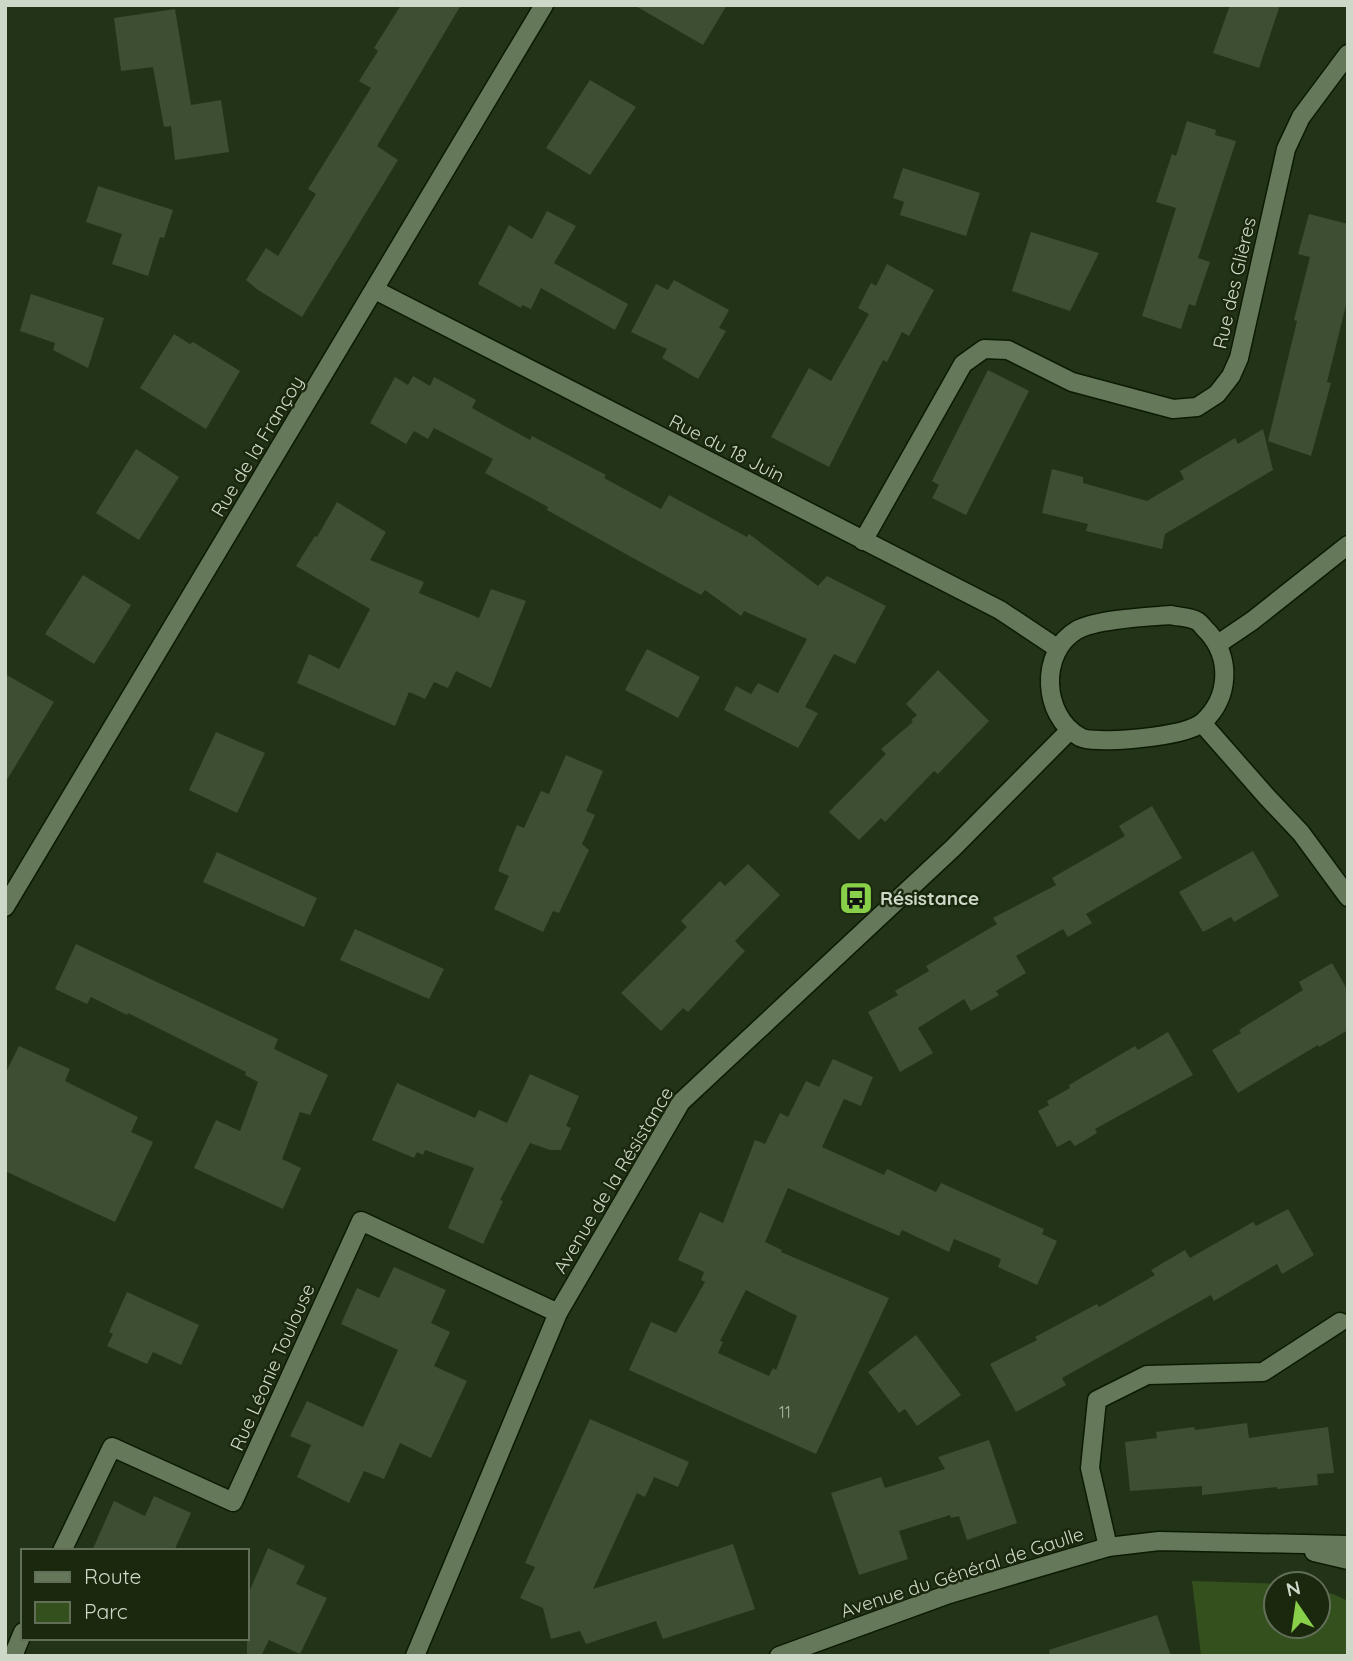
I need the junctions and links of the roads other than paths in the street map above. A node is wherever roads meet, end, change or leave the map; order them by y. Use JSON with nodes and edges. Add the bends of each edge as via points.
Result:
{"nodes":[{"id":1,"x":544,"y":5,"type":"edge"},
{"id":2,"x":1348,"y":54,"type":"edge"},
{"id":3,"x":375,"y":290,"type":"junction"},
{"id":4,"x":863,"y":541,"type":"junction"},
{"id":5,"x":1348,"y":545,"type":"edge"},
{"id":6,"x":1218,"y":644,"type":"junction"},
{"id":7,"x":1057,"y":648,"type":"junction"},
{"id":8,"x":1202,"y":723,"type":"junction"},
{"id":9,"x":1070,"y":730,"type":"junction"},
{"id":10,"x":1348,"y":897,"type":"edge"},
{"id":11,"x":5,"y":907,"type":"edge"},
{"id":12,"x":558,"y":1313,"type":"junction"},
{"id":13,"x":1340,"y":1322,"type":"dead end"},
{"id":14,"x":1287,"y":1545,"type":"junction"},
{"id":15,"x":1348,"y":1545,"type":"edge"},
{"id":16,"x":1108,"y":1547,"type":"junction"},
{"id":17,"x":63,"y":1549,"type":"edge"},
{"id":18,"x":1348,"y":1560,"type":"edge"},
{"id":19,"x":21,"y":1637,"type":"edge"},
{"id":20,"x":13,"y":1656,"type":"edge"},
{"id":21,"x":415,"y":1656,"type":"edge"},
{"id":22,"x":779,"y":1656,"type":"edge"}],
"edges":[{"from":1,"to":3,"type":"street","name":"Rue de la Françoy"},
{"from":2,"to":4,"type":"street","name":"Rue des Glières","via":[[1301,117],[1286,149],[1239,358],[1217,394],[1197,407],[1173,409],[1072,382],[1008,351],[984,349],[963,364]]},
{"from":3,"to":4,"type":"street","name":"Rue du 18 Juin"},
{"from":3,"to":11,"type":"street","name":"Rue de la Françoy"},
{"from":4,"to":7,"type":"street","name":"Rue du 18 Juin","via":[[1000,610]]},
{"from":5,"to":6,"type":"street"},
{"from":6,"to":7,"type":"street","via":[[1197,621],[1171,615],[1095,624],[1077,630]]},
{"from":6,"to":8,"type":"street","via":[[1226,666],[1220,700]]},
{"from":7,"to":9,"type":"street","via":[[1050,671],[1053,708]]},
{"from":8,"to":9,"type":"street","via":[[1176,733],[1114,741],[1082,739]]},
{"from":8,"to":10,"type":"street","via":[[1301,833]]},
{"from":9,"to":12,"type":"street","name":"Avenue de la Résistance","via":[[953,848],[681,1102]]},
{"from":12,"to":17,"type":"street","name":"Rue Léonie Toulouse","via":[[361,1221],[233,1502],[112,1447]]},
{"from":12,"to":21,"type":"street","name":"Avenue de la Résistance"},
{"from":13,"to":16,"type":"street","via":[[1263,1372],[1147,1376],[1097,1400],[1090,1468]]},
{"from":14,"to":15,"type":"street","name":"Avenue du Général de Gaulle"},
{"from":14,"to":16,"type":"street","name":"Avenue du Général de Gaulle","via":[[1159,1541]]},
{"from":14,"to":18,"type":"street","name":"Avenue du Général de Gaulle"},
{"from":16,"to":22,"type":"street","name":"Avenue du Général de Gaulle","via":[[949,1594]]},
{"from":19,"to":20,"type":"street"}]}
